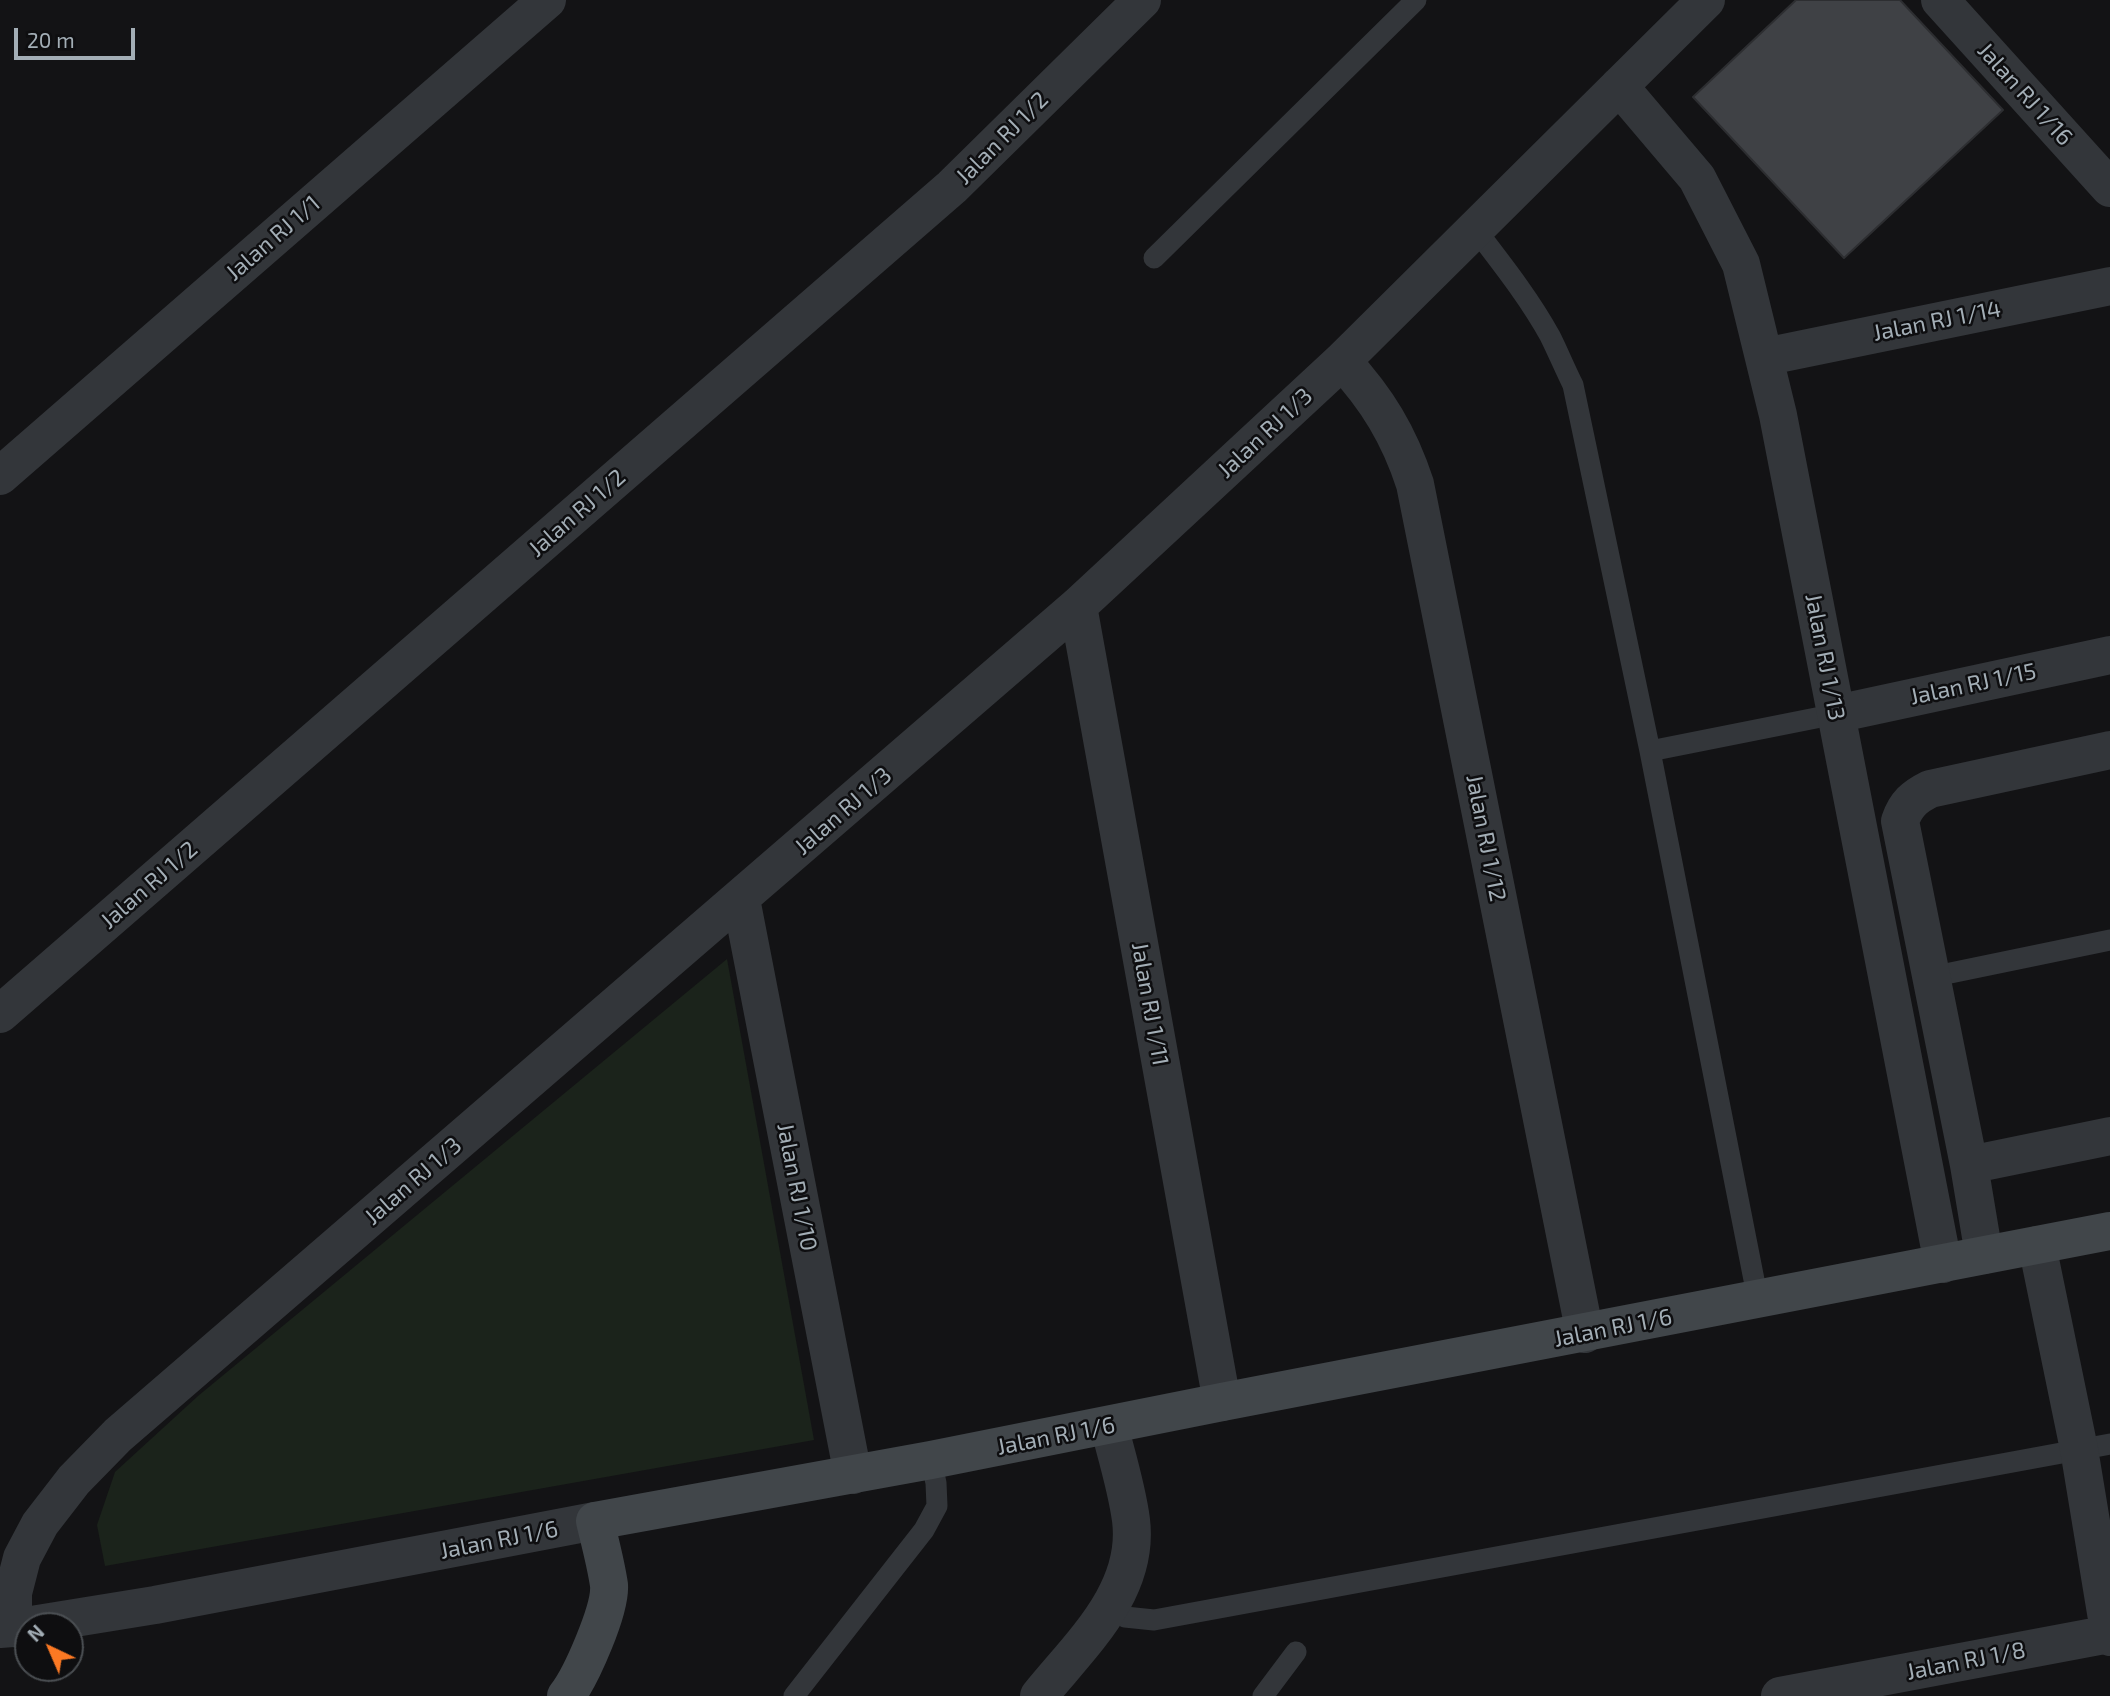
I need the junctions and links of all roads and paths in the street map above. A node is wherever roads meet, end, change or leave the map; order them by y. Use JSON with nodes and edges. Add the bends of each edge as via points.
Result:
{"nodes":[{"id":1,"x":547,"y":0,"type":"edge"},
{"id":2,"x":1142,"y":0,"type":"edge"},
{"id":3,"x":1416,"y":0,"type":"edge"},
{"id":4,"x":1706,"y":0,"type":"edge"},
{"id":5,"x":1940,"y":0,"type":"edge"},
{"id":6,"x":1619,"y":86,"type":"junction"},
{"id":7,"x":2110,"y":188,"type":"edge"},
{"id":8,"x":1476,"y":230,"type":"junction"},
{"id":9,"x":1154,"y":258,"type":"dead end"},
{"id":10,"x":2110,"y":286,"type":"edge"},
{"id":11,"x":1763,"y":356,"type":"junction"},
{"id":12,"x":1342,"y":361,"type":"junction"},
{"id":13,"x":0,"y":476,"type":"edge"},
{"id":14,"x":1078,"y":606,"type":"junction"},
{"id":15,"x":2110,"y":655,"type":"edge"},
{"id":16,"x":1836,"y":714,"type":"junction"},
{"id":17,"x":2110,"y":750,"type":"edge"},
{"id":18,"x":1650,"y":751,"type":"junction"},
{"id":19,"x":741,"y":899,"type":"junction"},
{"id":20,"x":2110,"y":940,"type":"edge"},
{"id":21,"x":1931,"y":977,"type":"junction"},
{"id":22,"x":0,"y":1014,"type":"edge"},
{"id":23,"x":2110,"y":1136,"type":"edge"},
{"id":24,"x":1969,"y":1165,"type":"junction"},
{"id":25,"x":2110,"y":1231,"type":"edge"},
{"id":26,"x":2037,"y":1245,"type":"junction"},
{"id":27,"x":1984,"y":1255,"type":"junction"},
{"id":28,"x":1942,"y":1264,"type":"junction"},
{"id":29,"x":1758,"y":1300,"type":"junction"},
{"id":30,"x":1585,"y":1334,"type":"junction"},
{"id":31,"x":1222,"y":1402,"type":"junction"},
{"id":32,"x":1109,"y":1426,"type":"junction"},
{"id":33,"x":2095,"y":1447,"type":"edge"},
{"id":34,"x":931,"y":1460,"type":"junction"},
{"id":35,"x":853,"y":1475,"type":"junction"},
{"id":36,"x":595,"y":1521,"type":"junction"},
{"id":37,"x":1110,"y":1608,"type":"junction"},
{"id":38,"x":6,"y":1629,"type":"edge"},
{"id":39,"x":2110,"y":1635,"type":"edge"},
{"id":40,"x":1296,"y":1652,"type":"dead end"},
{"id":41,"x":566,"y":1696,"type":"edge"},
{"id":42,"x":793,"y":1696,"type":"edge"},
{"id":43,"x":1039,"y":1696,"type":"edge"},
{"id":44,"x":1263,"y":1696,"type":"edge"},
{"id":45,"x":1780,"y":1696,"type":"edge"}],
"edges":[{"from":1,"to":13,"type":"street","name":"Jalan RJ 1/1"},
{"from":2,"to":22,"type":"street","name":"Jalan RJ 1/2","via":[[952,187]]},
{"from":3,"to":9,"type":"lane"},
{"from":4,"to":6,"type":"street","name":"Jalan RJ 1/3"},
{"from":5,"to":7,"type":"street","name":"Jalan RJ 1/16"},
{"from":6,"to":8,"type":"street","name":"Jalan RJ 1/3"},
{"from":6,"to":11,"type":"street","name":"Jalan RJ 1/13","via":[[1697,178],[1741,264]]},
{"from":8,"to":12,"type":"street","name":"Jalan RJ 1/3"},
{"from":8,"to":18,"type":"lane","via":[[1532,308],[1573,385]]},
{"from":10,"to":11,"type":"street","name":"Jalan RJ 1/14"},
{"from":11,"to":16,"type":"street","name":"Jalan RJ 1/13"},
{"from":12,"to":14,"type":"street","name":"Jalan RJ 1/3"},
{"from":12,"to":30,"type":"street","name":"Jalan RJ 1/12","via":[[1385,416],[1404,450],[1415,484]]},
{"from":14,"to":19,"type":"street","name":"Jalan RJ 1/3"},
{"from":14,"to":31,"type":"street","name":"Jalan RJ 1/11"},
{"from":15,"to":16,"type":"street","name":"Jalan RJ 1/15"},
{"from":16,"to":18,"type":"lane"},
{"from":16,"to":28,"type":"street","name":"Jalan RJ 1/13"},
{"from":17,"to":21,"type":"street","via":[[1930,789],[1909,802],[1900,821]]},
{"from":18,"to":29,"type":"lane"},
{"from":19,"to":35,"type":"street","name":"Jalan RJ 1/10"},
{"from":19,"to":38,"type":"street","name":"Jalan RJ 1/3","via":[[109,1444],[40,1524],[22,1558]]},
{"from":20,"to":21,"type":"lane"},
{"from":21,"to":24,"type":"street"},
{"from":23,"to":24,"type":"street"},
{"from":24,"to":27,"type":"street"},
{"from":25,"to":26,"type":"street","name":"Jalan RJ 1/6"},
{"from":26,"to":27,"type":"street","name":"Jalan RJ 1/6"},
{"from":26,"to":33,"type":"street"},
{"from":27,"to":28,"type":"street","name":"Jalan RJ 1/6"},
{"from":28,"to":29,"type":"street","name":"Jalan RJ 1/6"},
{"from":29,"to":30,"type":"street","name":"Jalan RJ 1/6"},
{"from":30,"to":31,"type":"street","name":"Jalan RJ 1/6"},
{"from":31,"to":32,"type":"street","name":"Jalan RJ 1/6"},
{"from":32,"to":34,"type":"street","name":"Jalan RJ 1/6"},
{"from":32,"to":37,"type":"street","via":[[1131,1520],[1132,1544],[1127,1571]]},
{"from":33,"to":37,"type":"lane","via":[[1154,1620],[1125,1617]]},
{"from":33,"to":39,"type":"street"},
{"from":34,"to":35,"type":"street","name":"Jalan RJ 1/6"},
{"from":34,"to":42,"type":"lane","via":[[936,1506],[924,1530]]},
{"from":35,"to":36,"type":"street","name":"Jalan RJ 1/6"},
{"from":36,"to":38,"type":"street","name":"Jalan RJ 1/6"},
{"from":36,"to":41,"type":"street","via":[[609,1588],[598,1635]]},
{"from":37,"to":43,"type":"street"},
{"from":39,"to":45,"type":"street","name":"Jalan RJ 1/8"},
{"from":40,"to":44,"type":"lane"}]}
